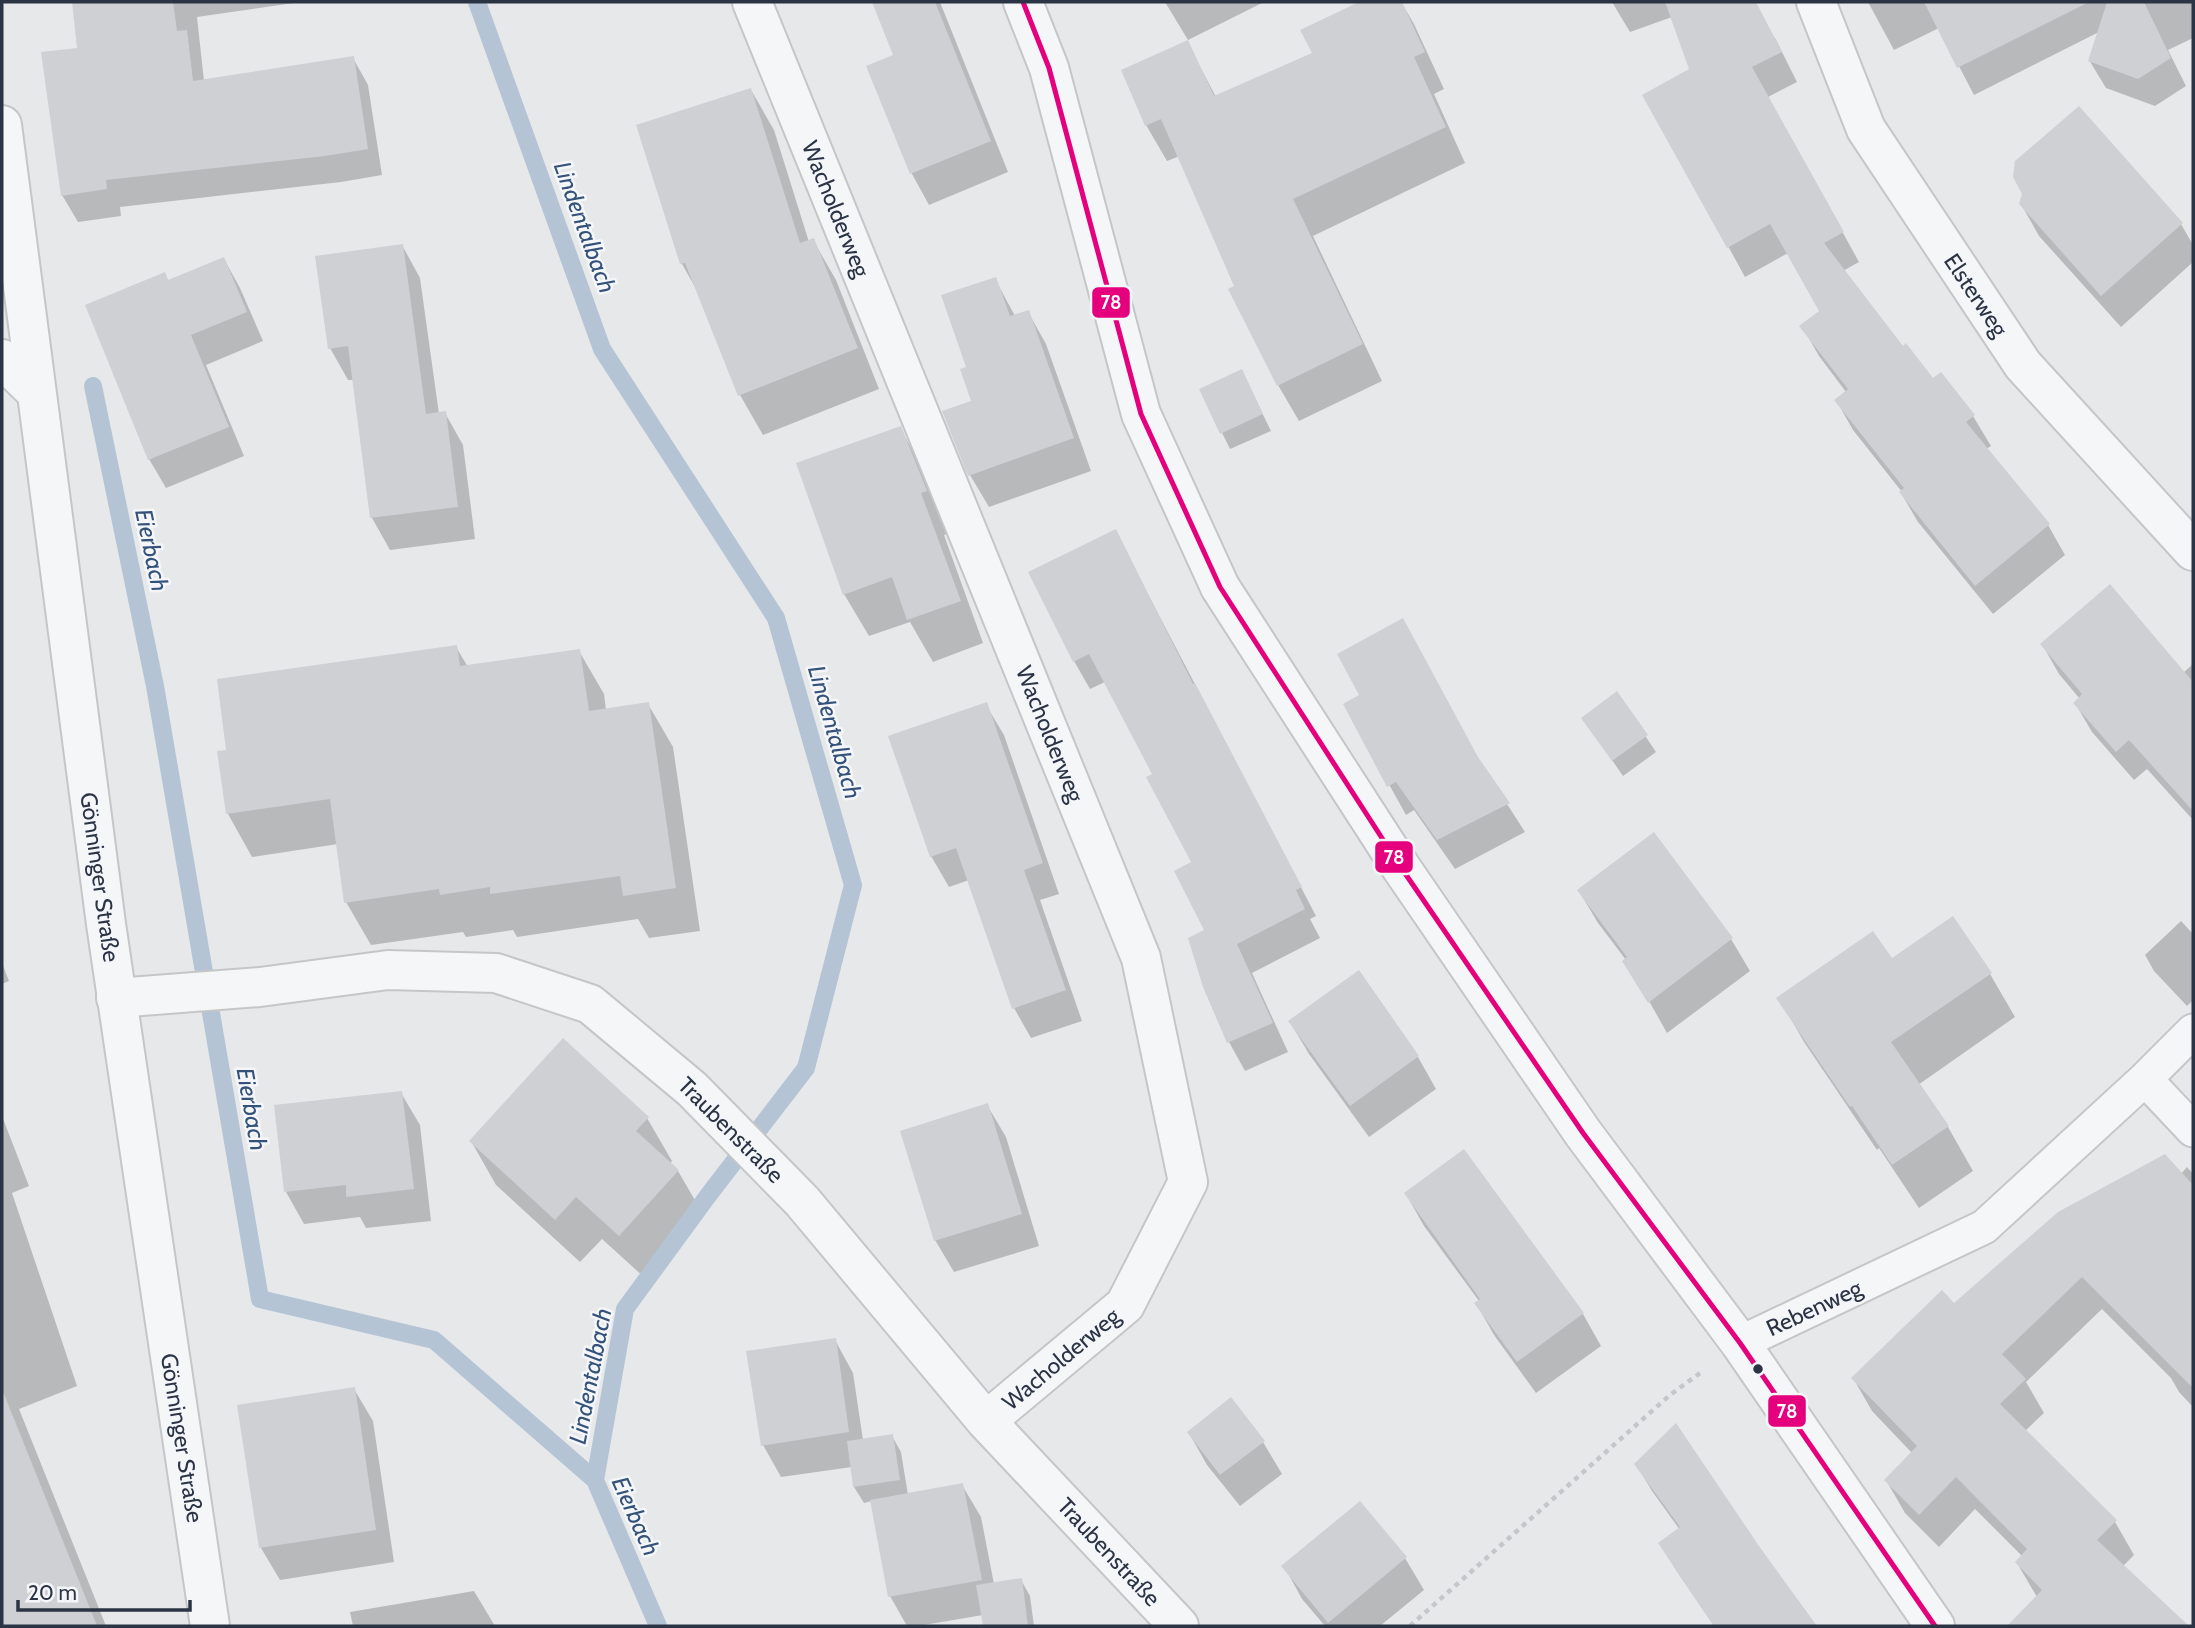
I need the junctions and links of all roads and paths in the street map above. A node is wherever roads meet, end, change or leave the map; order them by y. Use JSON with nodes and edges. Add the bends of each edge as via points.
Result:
{"nodes":[{"id":1,"x":752,"y":2,"type":"edge"},
{"id":2,"x":1023,"y":2,"type":"edge"},
{"id":3,"x":1816,"y":2,"type":"edge"},
{"id":4,"x":2,"y":125,"type":"edge"},
{"id":5,"x":24,"y":375,"type":"edge"},
{"id":6,"x":2193,"y":551,"type":"edge"},
{"id":7,"x":117,"y":998,"type":"junction"},
{"id":8,"x":2193,"y":1031,"type":"edge"},
{"id":9,"x":2145,"y":1079,"type":"junction"},
{"id":10,"x":2193,"y":1129,"type":"edge"},
{"id":11,"x":1740,"y":1343,"type":"junction"},
{"id":12,"x":986,"y":1421,"type":"junction"},
{"id":13,"x":210,"y":1626,"type":"edge"},
{"id":14,"x":1179,"y":1626,"type":"edge"},
{"id":15,"x":1410,"y":1626,"type":"edge"},
{"id":16,"x":1935,"y":1626,"type":"edge"}],
"edges":[{"from":1,"to":12,"type":"street","name":"Wacholderweg","via":[[1142,958],[1188,1182],[1125,1305]]},
{"from":2,"to":11,"type":"street","via":[[1049,68],[1141,414],[1220,587],[1430,911],[1583,1133]]},
{"from":3,"to":6,"type":"street","name":"Elsterweg","via":[[1866,130],[2023,365]]},
{"from":4,"to":5,"type":"street","name":"Gönninger Straße"},
{"from":5,"to":7,"type":"street","name":"Gönninger Straße"},
{"from":7,"to":12,"type":"street","name":"Traubenstraße","via":[[260,987],[388,970],[496,974],[590,1004],[692,1089],[802,1201]]},
{"from":7,"to":13,"type":"street","name":"Gönninger Straße"},
{"from":8,"to":9,"type":"lane","name":"Rebenweg"},
{"from":9,"to":10,"type":"lane"},
{"from":9,"to":11,"type":"lane","name":"Rebenweg","via":[[1984,1227]]},
{"from":11,"to":15,"type":"path","name":"Rebenweg","via":[[1670,1395]]},
{"from":11,"to":16,"type":"street"},
{"from":12,"to":14,"type":"street","name":"Traubenstraße"}]}
